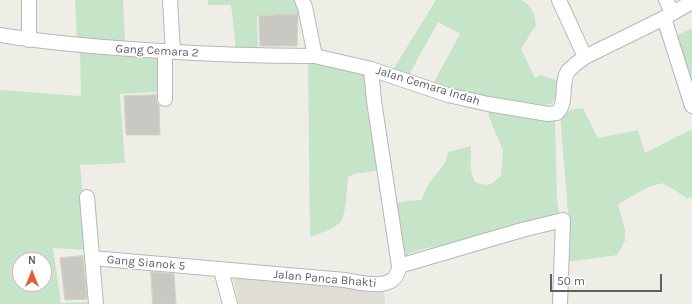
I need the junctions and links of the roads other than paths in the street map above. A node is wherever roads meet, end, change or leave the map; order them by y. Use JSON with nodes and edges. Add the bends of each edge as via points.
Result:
{"nodes":[{"id":1,"x":29,"y":0,"type":"edge"},
{"id":2,"x":170,"y":0,"type":"edge"},
{"id":3,"x":302,"y":0,"type":"edge"},
{"id":4,"x":559,"y":0,"type":"edge"},
{"id":5,"x":692,"y":2,"type":"edge"},
{"id":6,"x":667,"y":10,"type":"edge"},
{"id":7,"x":0,"y":35,"type":"edge"},
{"id":8,"x":29,"y":40,"type":"junction"},
{"id":9,"x":169,"y":51,"type":"junction"},
{"id":10,"x":315,"y":56,"type":"junction"},
{"id":11,"x":585,"y":57,"type":"junction"},
{"id":12,"x":371,"y":69,"type":"junction"},
{"id":13,"x":165,"y":99,"type":"dead end"},
{"id":14,"x":692,"y":106,"type":"edge"},
{"id":15,"x":87,"y":197,"type":"dead end"},
{"id":16,"x":92,"y":258,"type":"junction"},
{"id":17,"x":399,"y":266,"type":"junction"},
{"id":18,"x":222,"y":270,"type":"junction"},
{"id":19,"x":558,"y":303,"type":"edge"},
{"id":20,"x":96,"y":304,"type":"edge"},
{"id":21,"x":230,"y":304,"type":"edge"}],
"edges":[{"from":1,"to":8,"type":"street"},
{"from":2,"to":9,"type":"street"},
{"from":3,"to":10,"type":"street"},
{"from":4,"to":11,"type":"street"},
{"from":5,"to":6,"type":"street","name":"Jalan Cemara Indah"},
{"from":6,"to":11,"type":"street","name":"Jalan Cemara Indah"},
{"from":6,"to":14,"type":"street"},
{"from":7,"to":8,"type":"street","name":"Gang Cemara 2"},
{"from":8,"to":9,"type":"street","name":"Gang Cemara 2"},
{"from":9,"to":10,"type":"street","name":"Gang Cemara 2"},
{"from":9,"to":13,"type":"street"},
{"from":10,"to":12,"type":"street","name":"Jalan Cemara Indah"},
{"from":11,"to":12,"type":"street","name":"Jalan Cemara Indah","via":[[566,76],[561,107],[553,114],[448,95]]},
{"from":12,"to":17,"type":"street"},
{"from":15,"to":16,"type":"street"},
{"from":16,"to":18,"type":"street","name":"Gang Sianok 5"},
{"from":16,"to":20,"type":"street","name":"Gang Sianok 5"},
{"from":17,"to":18,"type":"street","name":"Jalan Panca Bhakti","via":[[397,276],[378,285]]},
{"from":17,"to":19,"type":"street","via":[[563,220]]},
{"from":18,"to":21,"type":"street"}]}
